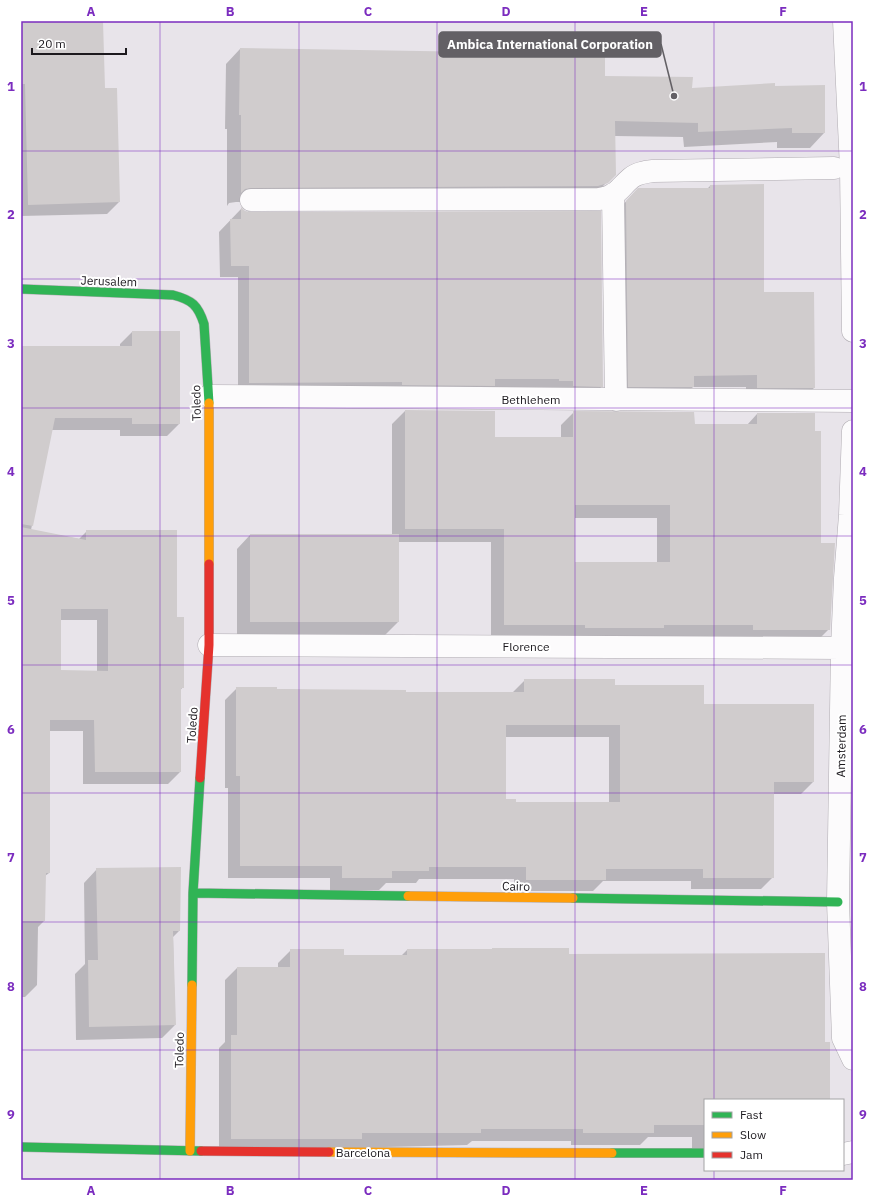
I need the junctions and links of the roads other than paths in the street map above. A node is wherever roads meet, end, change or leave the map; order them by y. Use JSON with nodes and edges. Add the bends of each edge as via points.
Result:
{"nodes":[{"id":1,"x":844,"y":21,"type":"edge"},
{"id":2,"x":834,"y":168,"type":"dead end"},
{"id":3,"x":613,"y":194,"type":"junction"},
{"id":4,"x":251,"y":200,"type":"dead end"},
{"id":5,"x":21,"y":289,"type":"edge"},
{"id":6,"x":194,"y":304,"type":"joint"},
{"id":7,"x":853,"y":331,"type":"edge"},
{"id":8,"x":209,"y":396,"type":"junction"},
{"id":9,"x":616,"y":400,"type":"junction"},
{"id":10,"x":853,"y":401,"type":"edge"},
{"id":11,"x":853,"y":431,"type":"edge"},
{"id":12,"x":852,"y":515,"type":"edge"},
{"id":13,"x":210,"y":644,"type":"junction"},
{"id":14,"x":842,"y":648,"type":"junction"},
{"id":15,"x":193,"y":893,"type":"junction"},
{"id":16,"x":838,"y":902,"type":"junction"},
{"id":17,"x":853,"y":1059,"type":"edge"},
{"id":18,"x":21,"y":1147,"type":"edge"},
{"id":19,"x":190,"y":1151,"type":"junction"},
{"id":20,"x":704,"y":1153,"type":"edge"}],
"edges":[{"from":1,"to":7,"type":"street","via":[[851,168]]},
{"from":2,"to":3,"type":"street","via":[[653,171],[631,178]]},
{"from":3,"to":4,"type":"street","via":[[599,199]]},
{"from":3,"to":9,"type":"street"},
{"from":5,"to":6,"type":"street","name":"Jerusalem","via":[[173,295]]},
{"from":6,"to":8,"type":"street","name":"Toledo","via":[[204,324]]},
{"from":8,"to":9,"type":"street","name":"Bethlehem"},
{"from":8,"to":13,"type":"street","name":"Toledo"},
{"from":9,"to":10,"type":"street","name":"Bethlehem"},
{"from":11,"to":12,"type":"street","name":"Amsterdam"},
{"from":12,"to":14,"type":"street","name":"Amsterdam","via":[[845,578]]},
{"from":13,"to":14,"type":"street","name":"Florence"},
{"from":13,"to":15,"type":"street","name":"Toledo"},
{"from":14,"to":16,"type":"street","name":"Amsterdam"},
{"from":15,"to":16,"type":"street","name":"Cairo"},
{"from":15,"to":19,"type":"street","name":"Toledo"},
{"from":16,"to":17,"type":"street","name":"Amsterdam","via":[[843,1038]]},
{"from":18,"to":19,"type":"street","name":"Barcelona"},
{"from":19,"to":20,"type":"street","name":"Barcelona"}]}
